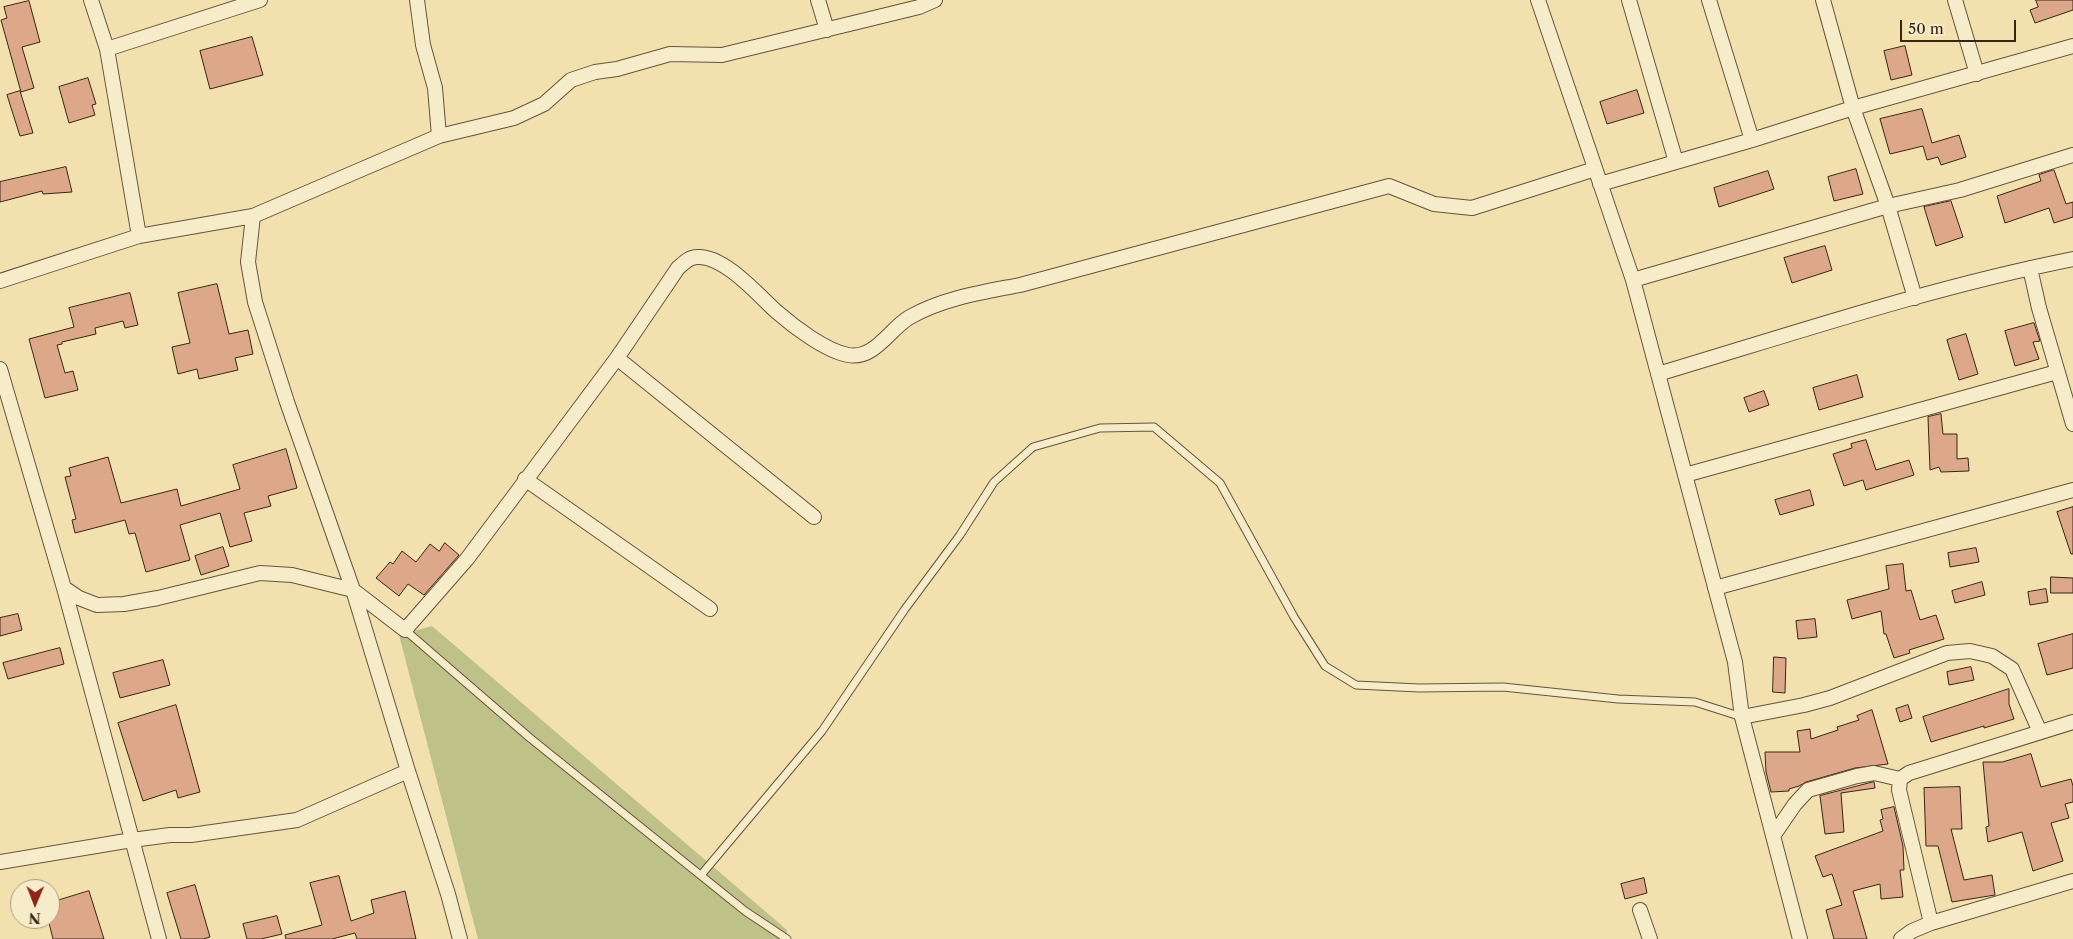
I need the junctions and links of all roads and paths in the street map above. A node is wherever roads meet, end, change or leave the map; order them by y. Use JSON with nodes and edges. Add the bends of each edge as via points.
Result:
{"nodes":[{"id":1,"x":91,"y":0,"type":"edge"},
{"id":2,"x":260,"y":0,"type":"edge"},
{"id":3,"x":417,"y":0,"type":"edge"},
{"id":4,"x":818,"y":0,"type":"edge"},
{"id":5,"x":935,"y":0,"type":"edge"},
{"id":6,"x":1538,"y":0,"type":"edge"},
{"id":7,"x":1628,"y":0,"type":"edge"},
{"id":8,"x":1709,"y":0,"type":"edge"},
{"id":9,"x":1824,"y":0,"type":"edge"},
{"id":10,"x":1955,"y":0,"type":"edge"},
{"id":11,"x":243,"y":3,"type":"edge"},
{"id":12,"x":827,"y":30,"type":"junction"},
{"id":13,"x":2073,"y":46,"type":"edge"},
{"id":14,"x":107,"y":49,"type":"junction"},
{"id":15,"x":1977,"y":74,"type":"junction"},
{"id":16,"x":1852,"y":108,"type":"junction"},
{"id":17,"x":439,"y":136,"type":"junction"},
{"id":18,"x":1752,"y":140,"type":"junction"},
{"id":19,"x":2073,"y":155,"type":"edge"},
{"id":20,"x":1676,"y":162,"type":"junction"},
{"id":21,"x":1595,"y":169,"type":"junction"},
{"id":22,"x":1600,"y":184,"type":"junction"},
{"id":23,"x":1888,"y":206,"type":"junction"},
{"id":24,"x":254,"y":216,"type":"junction"},
{"id":25,"x":139,"y":236,"type":"junction"},
{"id":26,"x":2073,"y":259,"type":"edge"},
{"id":27,"x":2030,"y":268,"type":"junction"},
{"id":28,"x":1632,"y":280,"type":"junction"},
{"id":29,"x":0,"y":281,"type":"edge"},
{"id":30,"x":1915,"y":298,"type":"junction"},
{"id":31,"x":617,"y":358,"type":"junction"},
{"id":32,"x":0,"y":369,"type":"edge"},
{"id":33,"x":2057,"y":372,"type":"junction"},
{"id":34,"x":1658,"y":374,"type":"junction"},
{"id":35,"x":2073,"y":424,"type":"edge"},
{"id":36,"x":1685,"y":475,"type":"junction"},
{"id":37,"x":525,"y":479,"type":"junction"},
{"id":38,"x":2073,"y":490,"type":"edge"},
{"id":39,"x":814,"y":517,"type":"dead end"},
{"id":40,"x":64,"y":588,"type":"junction"},
{"id":41,"x":1715,"y":588,"type":"junction"},
{"id":42,"x":353,"y":590,"type":"junction"},
{"id":43,"x":710,"y":609,"type":"dead end"},
{"id":44,"x":405,"y":630,"type":"junction"},
{"id":45,"x":1742,"y":717,"type":"junction"},
{"id":46,"x":2073,"y":722,"type":"edge"},
{"id":47,"x":2040,"y":732,"type":"junction"},
{"id":48,"x":408,"y":771,"type":"junction"},
{"id":49,"x":1900,"y":779,"type":"junction"},
{"id":50,"x":1773,"y":836,"type":"junction"},
{"id":51,"x":132,"y":840,"type":"junction"},
{"id":52,"x":0,"y":862,"type":"edge"},
{"id":53,"x":701,"y":875,"type":"junction"},
{"id":54,"x":2073,"y":881,"type":"edge"},
{"id":55,"x":1640,"y":910,"type":"dead end"},
{"id":56,"x":1930,"y":923,"type":"junction"},
{"id":57,"x":159,"y":939,"type":"edge"},
{"id":58,"x":460,"y":939,"type":"edge"},
{"id":59,"x":787,"y":939,"type":"edge"},
{"id":60,"x":1650,"y":939,"type":"edge"},
{"id":61,"x":1800,"y":939,"type":"edge"},
{"id":62,"x":1901,"y":939,"type":"edge"}],
"edges":[{"from":1,"to":14,"type":"street"},
{"from":2,"to":11,"type":"street"},
{"from":3,"to":17,"type":"street","via":[[423,45],[435,88]]},
{"from":4,"to":12,"type":"street"},
{"from":5,"to":12,"type":"street"},
{"from":6,"to":21,"type":"street"},
{"from":7,"to":20,"type":"street"},
{"from":8,"to":18,"type":"street"},
{"from":9,"to":16,"type":"street"},
{"from":10,"to":15,"type":"street"},
{"from":11,"to":14,"type":"street"},
{"from":12,"to":17,"type":"street","via":[[722,55],[670,54],[595,72],[571,80],[544,104],[514,118]]},
{"from":13,"to":15,"type":"street"},
{"from":14,"to":25,"type":"street"},
{"from":15,"to":16,"type":"street"},
{"from":16,"to":18,"type":"street"},
{"from":16,"to":23,"type":"street"},
{"from":17,"to":24,"type":"street"},
{"from":18,"to":20,"type":"street"},
{"from":19,"to":23,"type":"street","via":[[1960,190]]},
{"from":20,"to":22,"type":"street"},
{"from":21,"to":22,"type":"street"},
{"from":21,"to":31,"type":"street","via":[[1472,208],[1434,204],[1389,186],[940,305],[910,317],[870,351],[859,356],[847,355],[821,344],[779,314],[728,268],[698,256],[688,259],[678,268]]},
{"from":22,"to":28,"type":"street"},
{"from":23,"to":28,"type":"street"},
{"from":23,"to":30,"type":"street"},
{"from":24,"to":25,"type":"street"},
{"from":24,"to":42,"type":"street","via":[[248,262],[255,302]]},
{"from":25,"to":29,"type":"street"},
{"from":26,"to":27,"type":"street"},
{"from":27,"to":30,"type":"street"},
{"from":27,"to":33,"type":"street"},
{"from":28,"to":34,"type":"street"},
{"from":30,"to":34,"type":"street"},
{"from":31,"to":37,"type":"street"},
{"from":31,"to":39,"type":"street"},
{"from":32,"to":40,"type":"street"},
{"from":33,"to":35,"type":"street"},
{"from":33,"to":36,"type":"street"},
{"from":34,"to":36,"type":"street"},
{"from":36,"to":41,"type":"street"},
{"from":37,"to":43,"type":"street"},
{"from":37,"to":44,"type":"street","via":[[467,558]]},
{"from":38,"to":41,"type":"street"},
{"from":40,"to":42,"type":"street","via":[[97,605],[158,598],[260,574],[292,575]]},
{"from":40,"to":51,"type":"street"},
{"from":41,"to":45,"type":"street","via":[[1735,662]]},
{"from":42,"to":44,"type":"street"},
{"from":42,"to":48,"type":"street"},
{"from":44,"to":53,"type":"lane","via":[[530,738]]},
{"from":45,"to":47,"type":"street","via":[[1830,698],[1947,653],[1970,650],[1992,656],[2012,669]]},
{"from":45,"to":50,"type":"street"},
{"from":45,"to":53,"type":"lane","via":[[1695,702],[1618,699],[1503,687],[1356,685],[1325,666],[1220,484],[1154,427],[1100,428],[1033,447],[994,482],[822,731]]},
{"from":46,"to":47,"type":"street"},
{"from":47,"to":49,"type":"street","via":[[1909,773]]},
{"from":48,"to":51,"type":"street","via":[[297,820]]},
{"from":48,"to":58,"type":"street"},
{"from":49,"to":50,"type":"street","via":[[1874,773],[1808,790]]},
{"from":49,"to":56,"type":"street","via":[[1899,790]]},
{"from":50,"to":61,"type":"street"},
{"from":51,"to":52,"type":"street"},
{"from":51,"to":57,"type":"street"},
{"from":53,"to":59,"type":"lane","via":[[745,911]]},
{"from":54,"to":56,"type":"street"},
{"from":55,"to":60,"type":"street"},
{"from":56,"to":62,"type":"street"}]}
